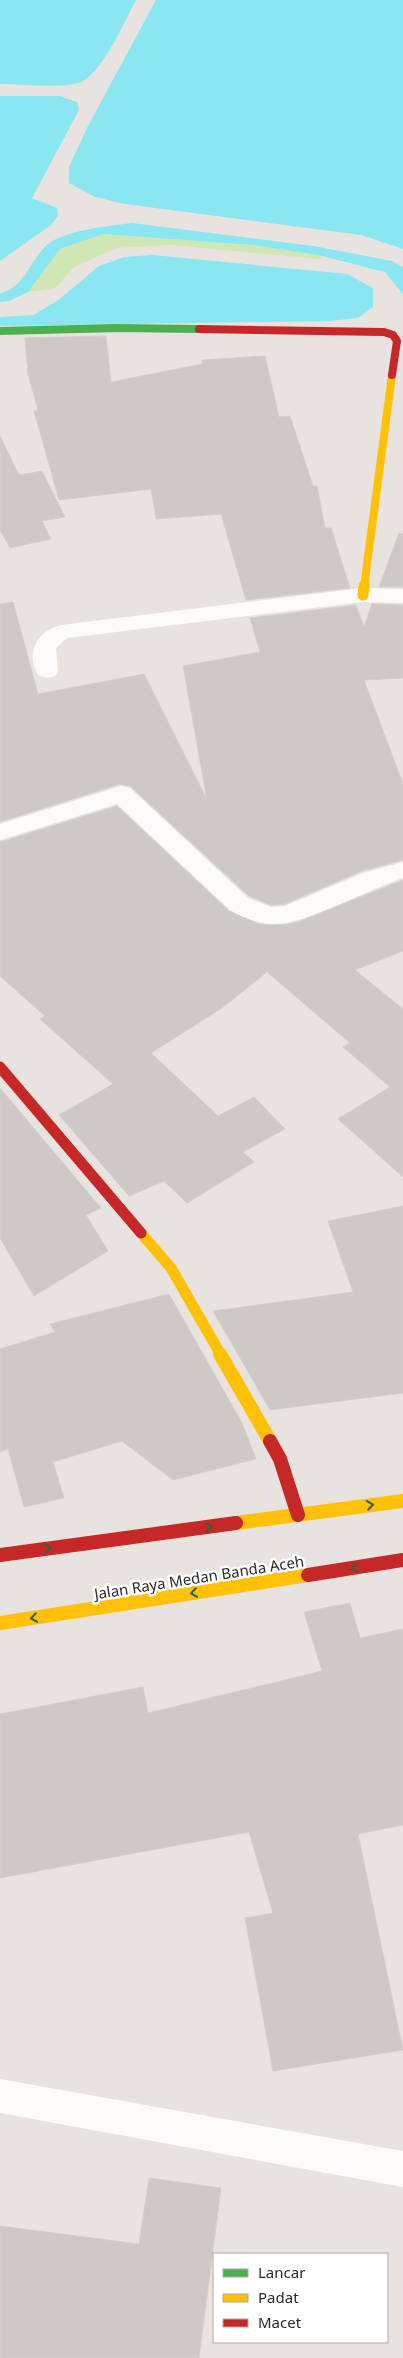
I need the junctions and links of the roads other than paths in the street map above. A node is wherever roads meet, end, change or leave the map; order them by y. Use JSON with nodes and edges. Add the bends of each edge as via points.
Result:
{"nodes":[{"id":1,"x":0,"y":331,"type":"edge"},
{"id":2,"x":363,"y":595,"type":"junction"},
{"id":3,"x":403,"y":596,"type":"edge"},
{"id":4,"x":47,"y":671,"type":"dead end"},
{"id":5,"x":0,"y":832,"type":"edge"},
{"id":6,"x":403,"y":870,"type":"edge"},
{"id":7,"x":0,"y":1067,"type":"edge"},
{"id":8,"x":403,"y":1501,"type":"edge"},
{"id":9,"x":298,"y":1515,"type":"junction"},
{"id":10,"x":0,"y":1554,"type":"edge"},
{"id":11,"x":403,"y":1560,"type":"edge"},
{"id":12,"x":0,"y":1623,"type":"edge"},
{"id":13,"x":0,"y":2096,"type":"edge"},
{"id":14,"x":403,"y":2169,"type":"edge"}],
"edges":[{"from":1,"to":2,"type":"main road","via":[[117,328],[384,332],[393,335],[397,340]]},
{"from":2,"to":3,"type":"street"},
{"from":2,"to":4,"type":"street","via":[[61,632],[48,640],[42,654]]},
{"from":5,"to":6,"type":"street","via":[[121,794],[239,904],[271,916],[289,914],[372,879]]},
{"from":7,"to":9,"type":"main road","via":[[171,1268],[280,1459]]},
{"from":9,"to":8,"type":"main road","one_way":true},
{"from":10,"to":9,"type":"main road","one_way":true},
{"from":11,"to":12,"type":"main road","name":"Jalan Raya Medan Banda Aceh","one_way":true},
{"from":13,"to":14,"type":"street"}]}
